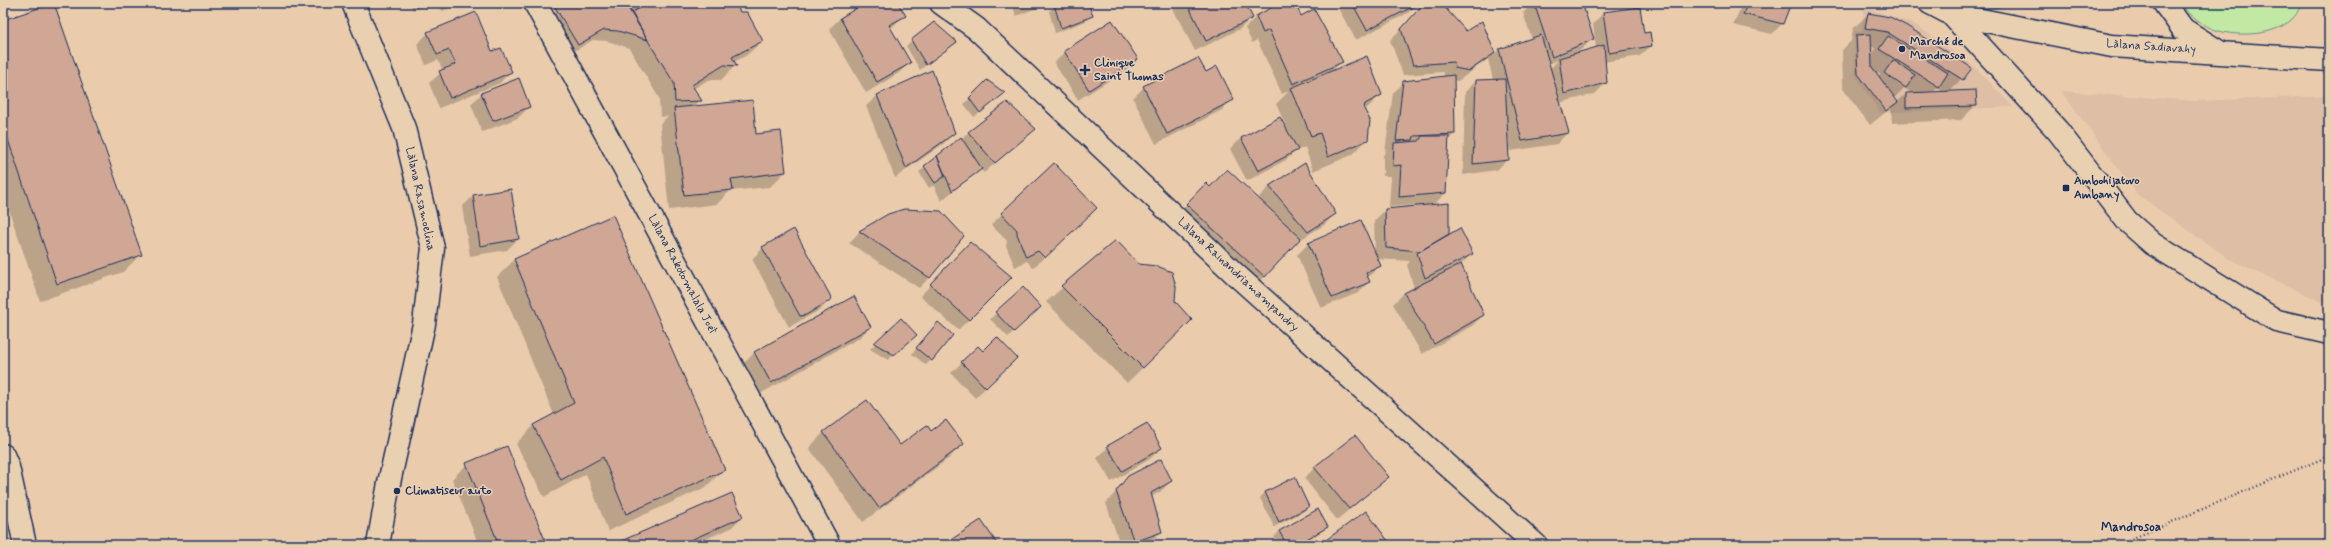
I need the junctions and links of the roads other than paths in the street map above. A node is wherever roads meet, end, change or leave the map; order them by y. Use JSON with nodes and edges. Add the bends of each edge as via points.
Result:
{"nodes":[{"id":1,"x":353,"y":3,"type":"edge"},
{"id":2,"x":535,"y":3,"type":"edge"},
{"id":3,"x":941,"y":3,"type":"edge"},
{"id":4,"x":1930,"y":3,"type":"edge"},
{"id":5,"x":2164,"y":3,"type":"edge"},
{"id":6,"x":1951,"y":14,"type":"junction"},
{"id":7,"x":2219,"y":52,"type":"junction"},
{"id":8,"x":2329,"y":60,"type":"edge"},
{"id":9,"x":2329,"y":333,"type":"edge"},
{"id":10,"x":5,"y":466,"type":"edge"},
{"id":11,"x":25,"y":545,"type":"edge"},
{"id":12,"x":378,"y":545,"type":"edge"},
{"id":13,"x":829,"y":545,"type":"edge"},
{"id":14,"x":1536,"y":545,"type":"edge"}],
"edges":[{"from":1,"to":12,"type":"street","name":"Làlana Rasamoelina","via":[[404,128],[433,248],[424,324],[388,483]]},
{"from":2,"to":13,"type":"street","name":"Làlana Rakotomalala Joël"},
{"from":3,"to":14,"type":"street","name":"Làlana Rainandriamampandry","via":[[977,29],[1234,273]]},
{"from":4,"to":6,"type":"street","name":"Làlana Sadiavahy"},
{"from":5,"to":7,"type":"street","via":[[2183,29]]},
{"from":6,"to":7,"type":"street","name":"Làlana Sadiavahy","via":[[2112,46]]},
{"from":6,"to":9,"type":"street","via":[[2058,131],[2127,221],[2153,244],[2277,321]]},
{"from":7,"to":8,"type":"street","name":"Làlana Sadiavahy"},
{"from":10,"to":11,"type":"street"}]}
